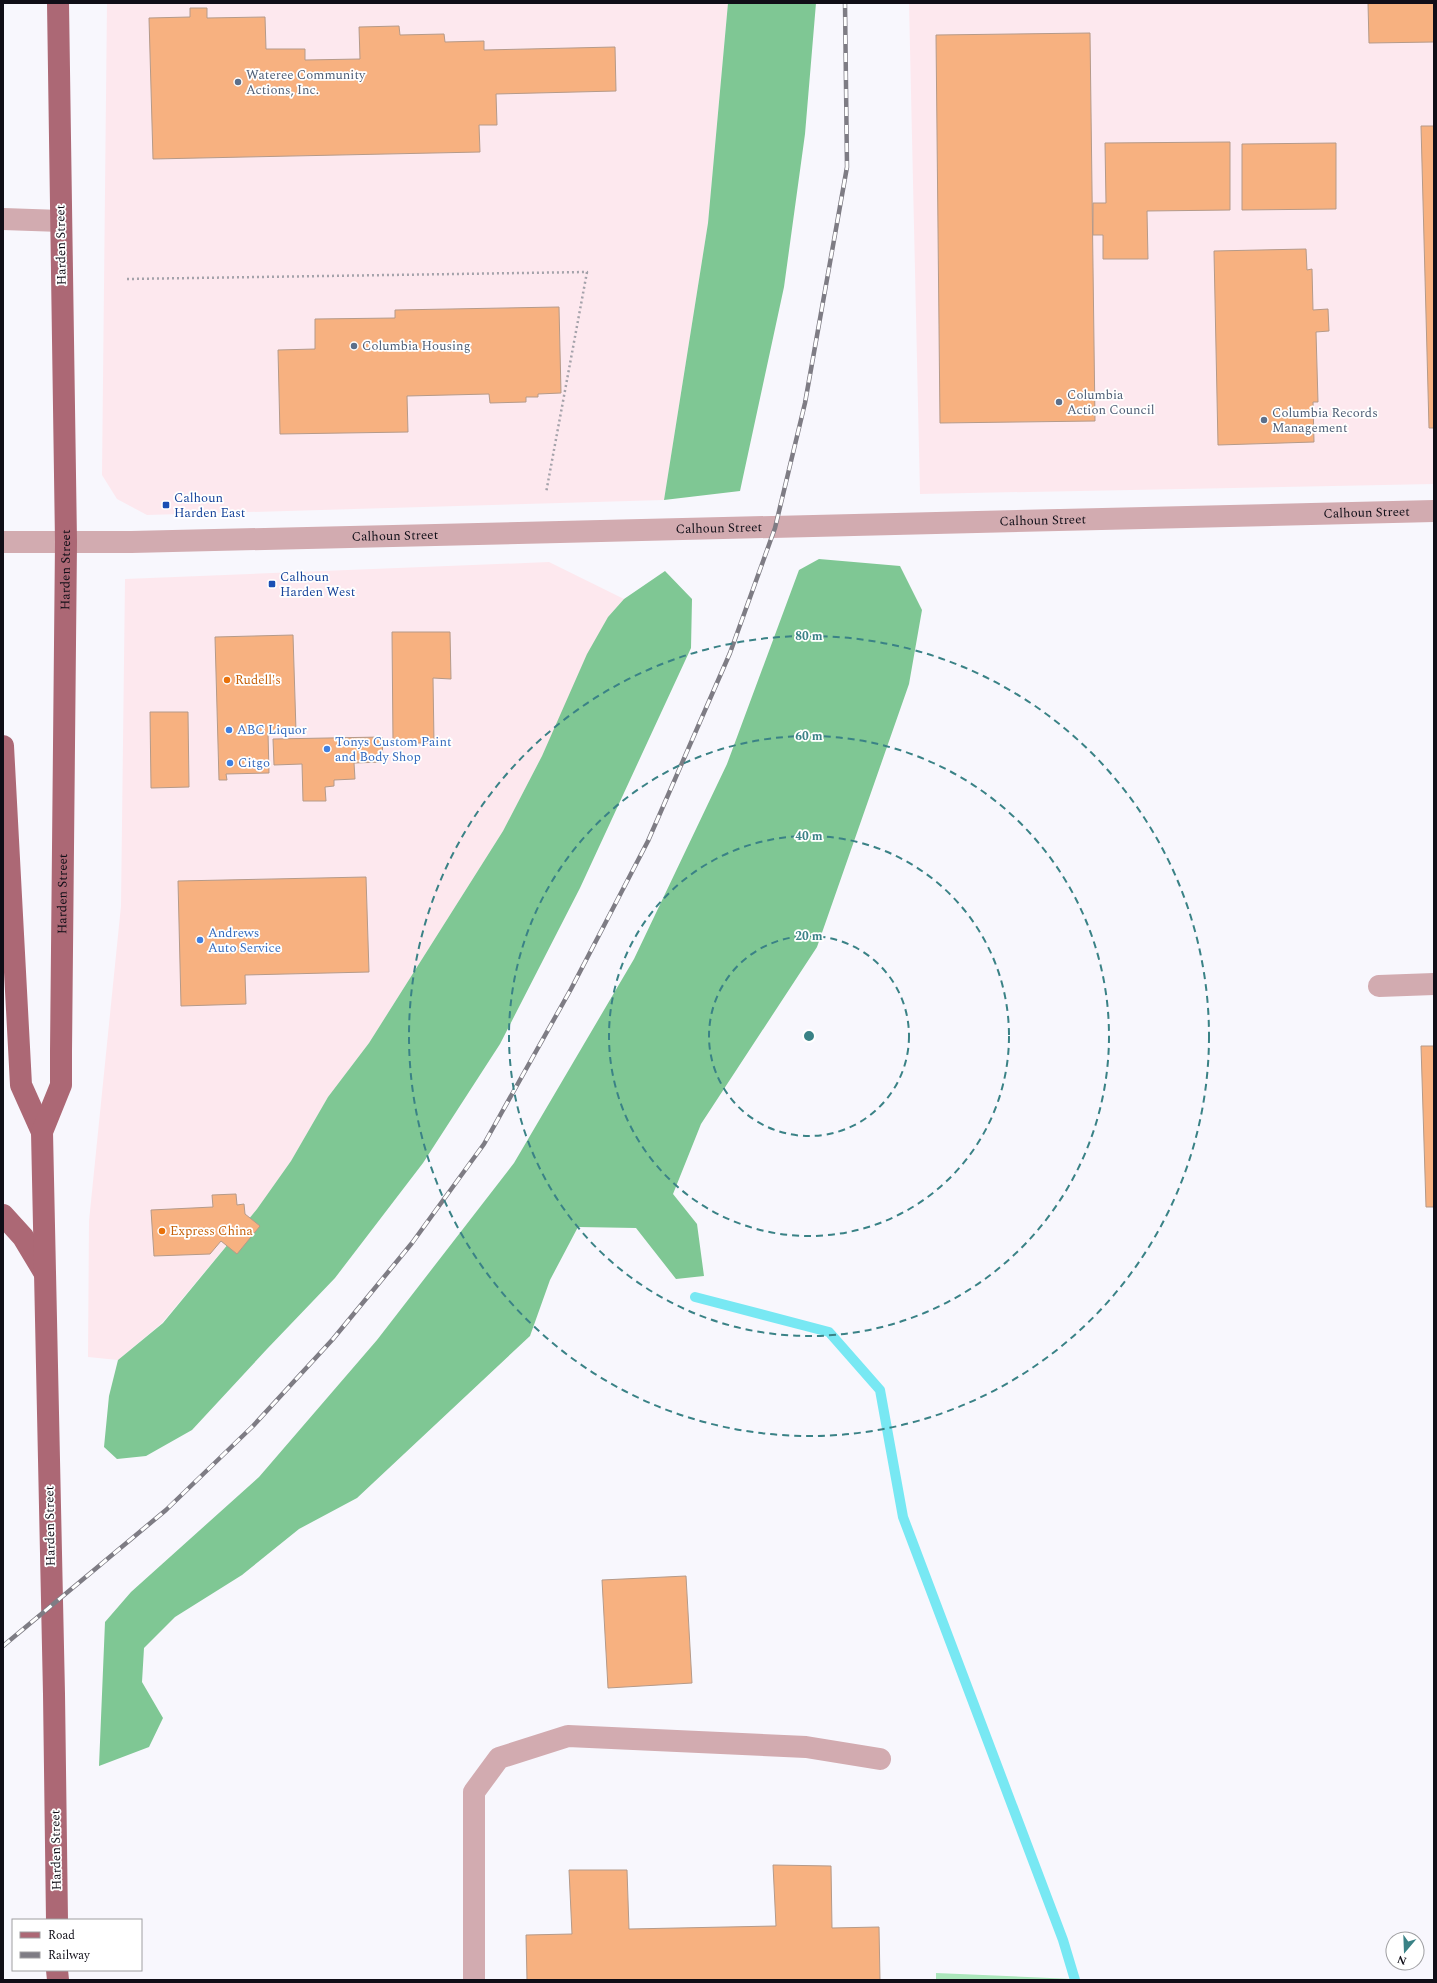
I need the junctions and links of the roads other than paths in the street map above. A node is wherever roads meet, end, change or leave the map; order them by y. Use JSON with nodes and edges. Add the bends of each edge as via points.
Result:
{"nodes":[{"id":1,"x":58,"y":3,"type":"edge"},
{"id":2,"x":3,"y":219,"type":"edge"},
{"id":3,"x":61,"y":221,"type":"junction"},
{"id":4,"x":1434,"y":511,"type":"edge"},
{"id":5,"x":3,"y":542,"type":"edge"},
{"id":6,"x":66,"y":542,"type":"junction"},
{"id":7,"x":3,"y":746,"type":"edge"},
{"id":8,"x":12,"y":925,"type":"junction"},
{"id":9,"x":1434,"y":984,"type":"edge"},
{"id":10,"x":1378,"y":986,"type":"dead end"},
{"id":11,"x":3,"y":988,"type":"edge"},
{"id":12,"x":42,"y":1132,"type":"junction"},
{"id":13,"x":3,"y":1215,"type":"edge"},
{"id":14,"x":44,"y":1273,"type":"junction"},
{"id":15,"x":880,"y":1759,"type":"dead end"},
{"id":16,"x":57,"y":1919,"type":"edge"},
{"id":17,"x":474,"y":1980,"type":"edge"}],
"edges":[{"from":1,"to":3,"type":"main road","name":"Harden Street"},
{"from":2,"to":3,"type":"street"},
{"from":3,"to":6,"type":"main road","name":"Harden Street"},
{"from":4,"to":6,"type":"street","name":"Calhoun Street"},
{"from":5,"to":6,"type":"street","name":"Calhoun Street"},
{"from":6,"to":12,"type":"main road","name":"Harden Street","via":[[61,1085]]},
{"from":7,"to":8,"type":"main road","name":"Harden Street"},
{"from":8,"to":11,"type":"main road"},
{"from":8,"to":12,"type":"main road","name":"Harden Street","via":[[22,1085]]},
{"from":9,"to":10,"type":"street"},
{"from":12,"to":14,"type":"main road","name":"Harden Street"},
{"from":13,"to":14,"type":"main road","via":[[23,1237]]},
{"from":14,"to":16,"type":"main road","name":"Harden Street"},
{"from":15,"to":17,"type":"street","via":[[806,1747],[568,1736],[500,1758],[474,1792]]}]}
